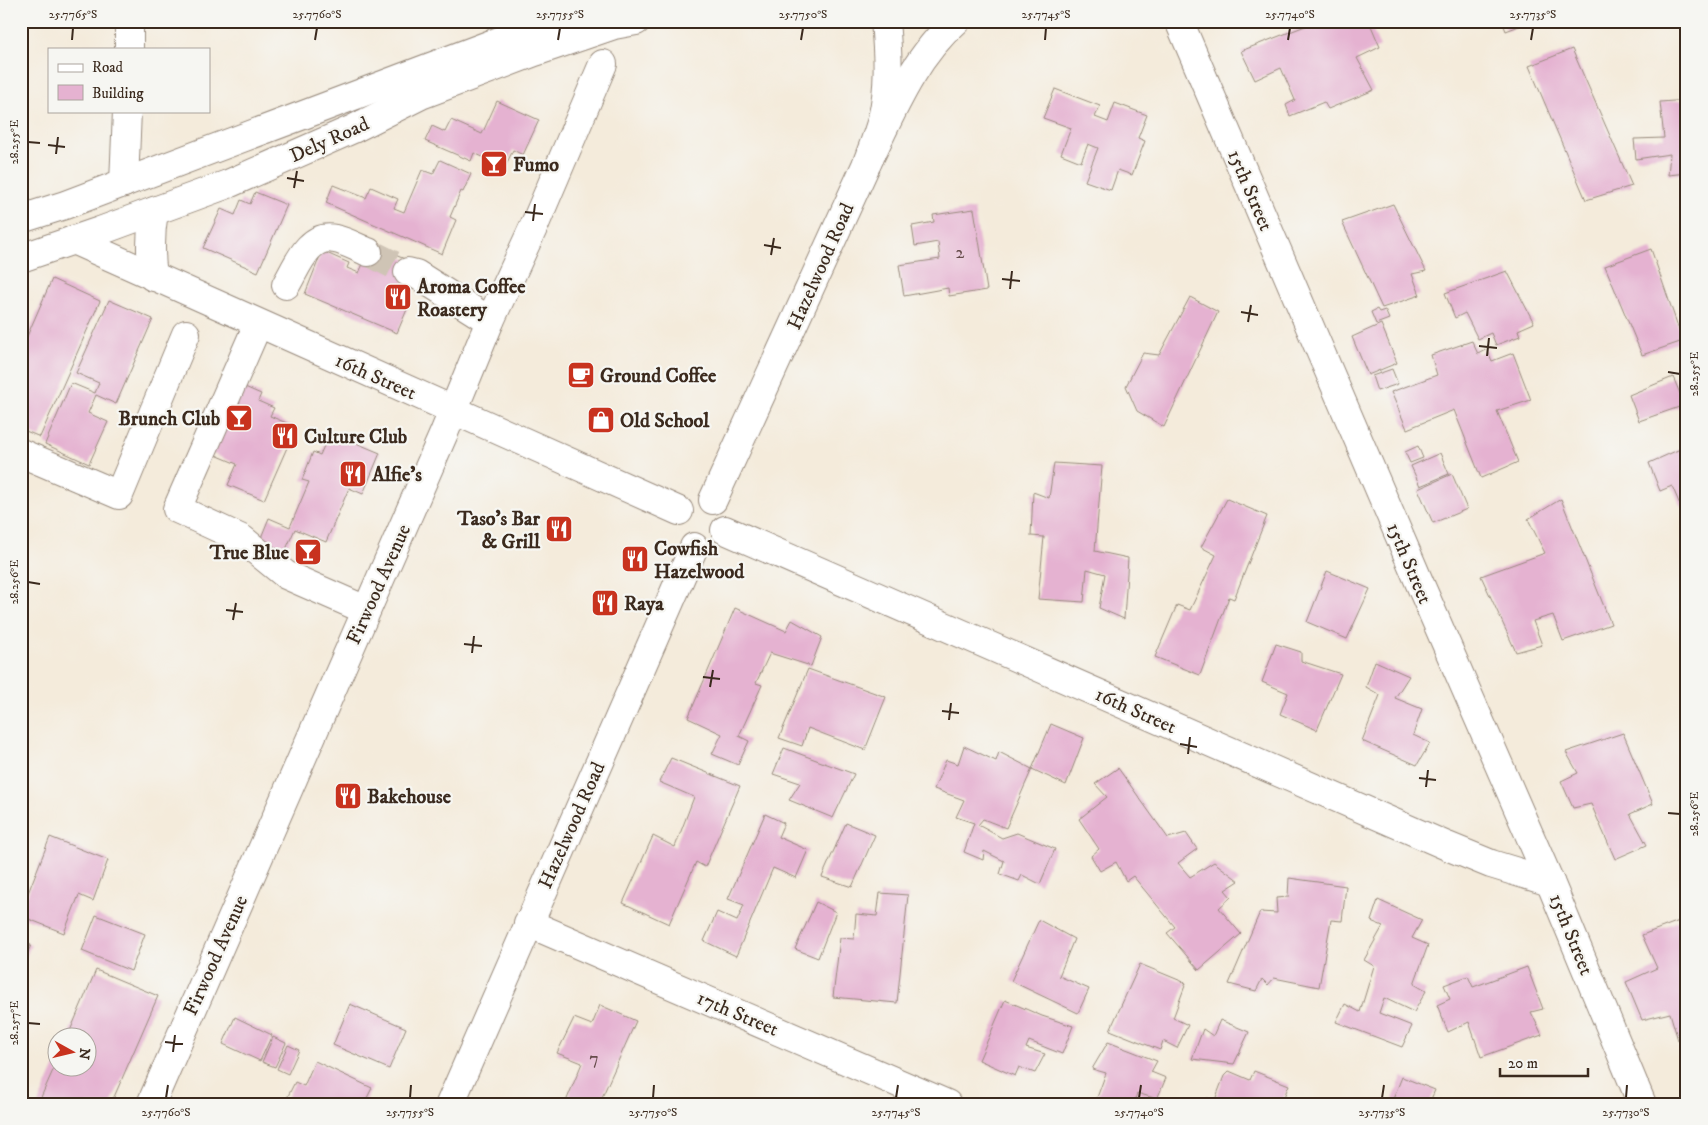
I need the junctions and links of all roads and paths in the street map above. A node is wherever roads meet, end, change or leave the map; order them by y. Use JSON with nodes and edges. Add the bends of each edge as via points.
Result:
{"nodes":[{"id":1,"x":129,"y":21,"type":"edge"},
{"id":2,"x":552,"y":21,"type":"edge"},
{"id":3,"x":636,"y":21,"type":"edge"},
{"id":4,"x":885,"y":21,"type":"edge"},
{"id":5,"x":956,"y":21,"type":"edge"},
{"id":6,"x":1179,"y":21,"type":"edge"},
{"id":7,"x":129,"y":48,"type":"edge"},
{"id":8,"x":603,"y":64,"type":"dead end"},
{"id":9,"x":128,"y":112,"type":"edge"},
{"id":10,"x":867,"y":163,"type":"junction"},
{"id":11,"x":124,"y":182,"type":"junction"},
{"id":12,"x":154,"y":211,"type":"junction"},
{"id":13,"x":21,"y":219,"type":"edge"},
{"id":14,"x":21,"y":234,"type":"edge"},
{"id":15,"x":73,"y":240,"type":"junction"},
{"id":16,"x":368,"y":252,"type":"tunnel mouth"},
{"id":17,"x":21,"y":258,"type":"edge"},
{"id":18,"x":408,"y":272,"type":"tunnel mouth"},
{"id":19,"x":153,"y":277,"type":"junction"},
{"id":20,"x":286,"y":286,"type":"dead end"},
{"id":21,"x":490,"y":321,"type":"junction"},
{"id":22,"x":258,"y":324,"type":"junction"},
{"id":23,"x":186,"y":334,"type":"dead end"},
{"id":24,"x":453,"y":410,"type":"junction"},
{"id":25,"x":21,"y":453,"type":"edge"},
{"id":26,"x":713,"y":500,"type":"junction"},
{"id":27,"x":679,"y":511,"type":"junction"},
{"id":28,"x":725,"y":530,"type":"junction"},
{"id":29,"x":694,"y":547,"type":"junction"},
{"id":30,"x":366,"y":610,"type":"junction"},
{"id":31,"x":1550,"y":882,"type":"junction"},
{"id":32,"x":528,"y":922,"type":"junction"},
{"id":33,"x":151,"y":1104,"type":"edge"},
{"id":34,"x":450,"y":1104,"type":"edge"},
{"id":35,"x":947,"y":1104,"type":"edge"},
{"id":36,"x":1642,"y":1104,"type":"edge"}],
"edges":[{"from":1,"to":7,"type":"street"},
{"from":2,"to":11,"type":"street","name":"Dely Road"},
{"from":3,"to":12,"type":"street","name":"Dely Road","via":[[614,25],[534,52],[421,95],[353,129]]},
{"from":4,"to":10,"type":"street","name":"Hazelwood Road","via":[[888,84],[882,119]]},
{"from":5,"to":10,"type":"street","via":[[931,49],[900,94]]},
{"from":6,"to":31,"type":"street","name":"15th Street"},
{"from":8,"to":21,"type":"street","name":"Firwood Avenue"},
{"from":9,"to":11,"type":"street"},
{"from":10,"to":26,"type":"street","name":"Hazelwood Road"},
{"from":11,"to":13,"type":"street","name":"Dely Road"},
{"from":12,"to":15,"type":"street","name":"Dely Road"},
{"from":12,"to":19,"type":"street","via":[[150,236]]},
{"from":14,"to":15,"type":"street","name":"16th Street","via":[[52,233]]},
{"from":15,"to":17,"type":"street","name":"Dely Road"},
{"from":15,"to":19,"type":"street","name":"16th Street"},
{"from":16,"to":20,"type":"street","via":[[335,239],[321,238],[310,245]]},
{"from":18,"to":21,"type":"street"},
{"from":19,"to":22,"type":"street","name":"16th Street"},
{"from":21,"to":24,"type":"street","name":"Firwood Avenue"},
{"from":22,"to":24,"type":"street","name":"16th Street"},
{"from":22,"to":30,"type":"street","via":[[177,509],[242,539],[286,575]]},
{"from":23,"to":25,"type":"street","via":[[119,495]]},
{"from":24,"to":27,"type":"street","name":"16th Street"},
{"from":24,"to":30,"type":"street","name":"Firwood Avenue"},
{"from":26,"to":27,"type":"street","via":[[697,497]]},
{"from":26,"to":28,"type":"street","via":[[724,513]]},
{"from":27,"to":29,"type":"street","via":[[676,518],[679,534]]},
{"from":28,"to":29,"type":"street","via":[[714,544]]},
{"from":28,"to":31,"type":"street","name":"16th Street","via":[[1447,846]]},
{"from":29,"to":32,"type":"street","name":"Hazelwood Road"},
{"from":30,"to":33,"type":"street","name":"Firwood Avenue"},
{"from":31,"to":36,"type":"street","name":"15th Street"},
{"from":32,"to":34,"type":"street","name":"Hazelwood Road"},
{"from":32,"to":35,"type":"street","name":"17th Street"}]}
